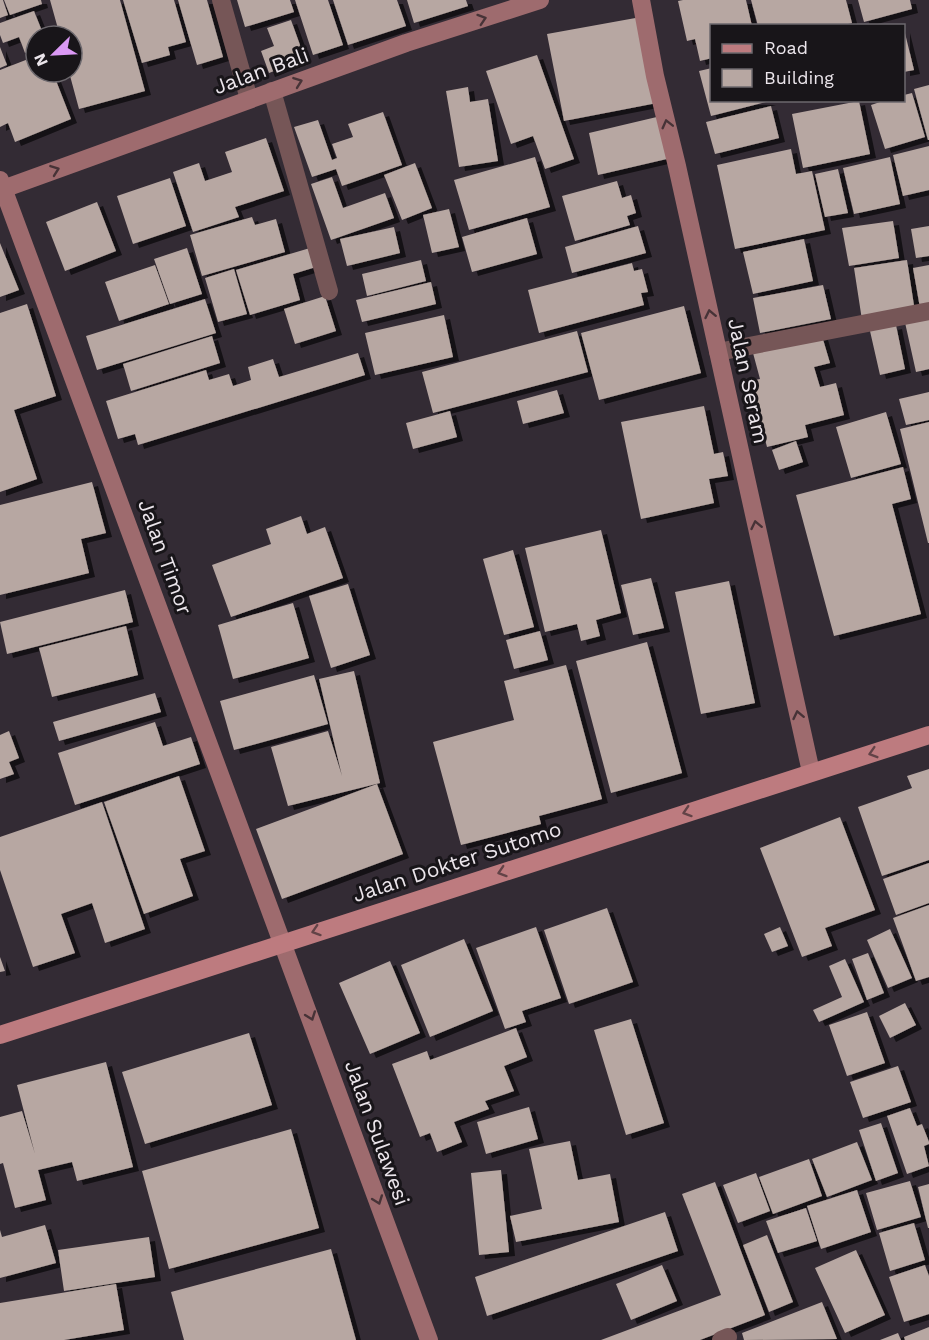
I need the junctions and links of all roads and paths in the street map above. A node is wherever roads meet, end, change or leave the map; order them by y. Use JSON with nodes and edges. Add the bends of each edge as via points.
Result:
{"nodes":[{"id":1,"x":221,"y":0,"type":"edge"},
{"id":2,"x":540,"y":0,"type":"edge"},
{"id":3,"x":640,"y":0,"type":"edge"},
{"id":4,"x":272,"y":91,"type":"junction"},
{"id":5,"x":249,"y":99,"type":"junction"},
{"id":6,"x":1,"y":186,"type":"edge"},
{"id":7,"x":329,"y":291,"type":"dead end"},
{"id":8,"x":929,"y":311,"type":"edge"},
{"id":9,"x":718,"y":352,"type":"junction"},
{"id":10,"x":929,"y":735,"type":"edge"},
{"id":11,"x":811,"y":772,"type":"junction"},
{"id":12,"x":283,"y":942,"type":"junction"},
{"id":13,"x":0,"y":1035,"type":"edge"},
{"id":14,"x":429,"y":1340,"type":"edge"}],
"edges":[{"from":1,"to":5,"type":"street"},
{"from":4,"to":2,"type":"main road","name":"Jalan Bali","one_way":true},
{"from":9,"to":3,"type":"main road","name":"Jalan Seram","one_way":true},
{"from":4,"to":5,"type":"main road","name":"Jalan Bali"},
{"from":4,"to":7,"type":"street"},
{"from":6,"to":5,"type":"main road","name":"Jalan Bali","one_way":true},
{"from":6,"to":12,"type":"main road","name":"Jalan Timor"},
{"from":8,"to":9,"type":"street"},
{"from":11,"to":9,"type":"main road","name":"Jalan Seram","one_way":true},
{"from":10,"to":11,"type":"main road","name":"Jalan Dokter Sutomo","one_way":true},
{"from":11,"to":12,"type":"main road","name":"Jalan Dokter Sutomo","one_way":true},
{"from":12,"to":13,"type":"main road","name":"Jalan Dokter Sutomo"},
{"from":12,"to":14,"type":"main road","name":"Jalan Sulawesi","one_way":true}]}
